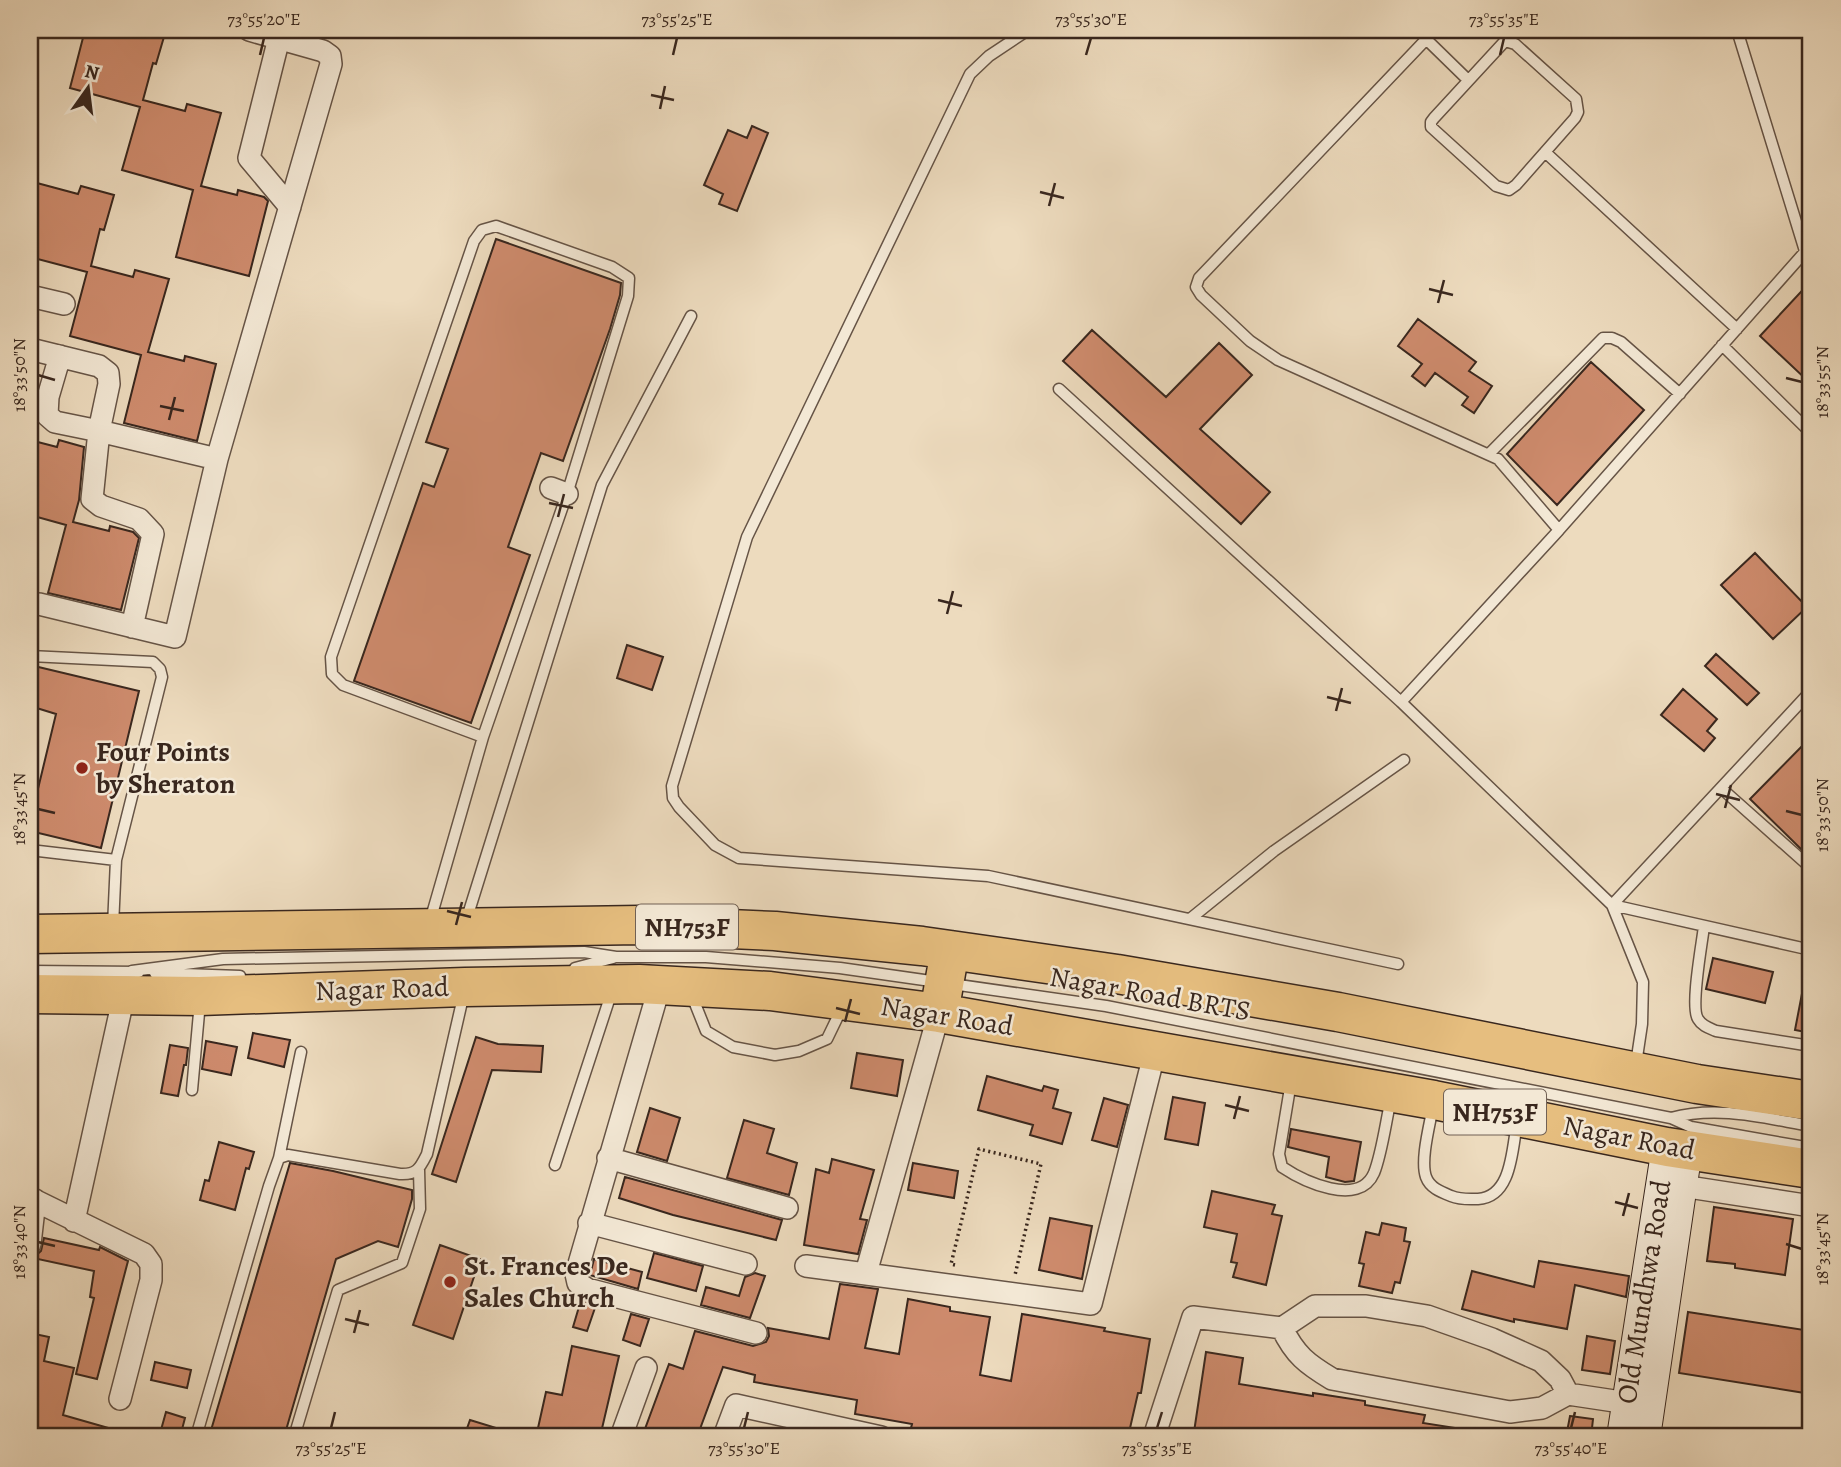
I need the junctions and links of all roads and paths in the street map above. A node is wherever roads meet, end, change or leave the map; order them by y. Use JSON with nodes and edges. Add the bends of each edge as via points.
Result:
{"nodes":[{"id":1,"x":249,"y":30,"type":"edge"},
{"id":2,"x":1028,"y":30,"type":"edge"},
{"id":3,"x":1435,"y":30,"type":"edge"},
{"id":4,"x":1737,"y":30,"type":"edge"},
{"id":5,"x":279,"y":38,"type":"junction"},
{"id":6,"x":1426,"y":39,"type":"junction"},
{"id":7,"x":1468,"y":80,"type":"junction"},
{"id":8,"x":1545,"y":152,"type":"junction"},
{"id":9,"x":290,"y":207,"type":"junction"},
{"id":10,"x":1808,"y":248,"type":"edge"},
{"id":11,"x":30,"y":296,"type":"edge"},
{"id":12,"x":64,"y":304,"type":"dead end"},
{"id":13,"x":691,"y":316,"type":"dead end"},
{"id":14,"x":1737,"y":329,"type":"junction"},
{"id":15,"x":1722,"y":345,"type":"junction"},
{"id":16,"x":30,"y":349,"type":"edge"},
{"id":17,"x":60,"y":356,"type":"junction"},
{"id":18,"x":1059,"y":389,"type":"dead end"},
{"id":19,"x":1680,"y":394,"type":"junction"},
{"id":20,"x":99,"y":431,"type":"junction"},
{"id":21,"x":1811,"y":433,"type":"edge"},
{"id":22,"x":1489,"y":454,"type":"junction"},
{"id":23,"x":217,"y":459,"type":"junction"},
{"id":24,"x":1559,"y":530,"type":"junction"},
{"id":25,"x":39,"y":604,"type":"dead end"},
{"id":26,"x":132,"y":627,"type":"junction"},
{"id":27,"x":30,"y":656,"type":"edge"},
{"id":28,"x":1811,"y":691,"type":"edge"},
{"id":29,"x":1401,"y":702,"type":"junction"},
{"id":30,"x":30,"y":714,"type":"edge"},
{"id":31,"x":30,"y":725,"type":"edge"},
{"id":32,"x":483,"y":737,"type":"junction"},
{"id":33,"x":1404,"y":760,"type":"dead end"},
{"id":34,"x":1721,"y":788,"type":"junction"},
{"id":35,"x":30,"y":849,"type":"edge"},
{"id":36,"x":116,"y":860,"type":"junction"},
{"id":37,"x":1811,"y":869,"type":"edge"},
{"id":38,"x":1612,"y":905,"type":"junction"},
{"id":39,"x":1189,"y":919,"type":"junction"},
{"id":40,"x":1704,"y":926,"type":"junction"},
{"id":41,"x":446,"y":927,"type":"junction"},
{"id":42,"x":113,"y":933,"type":"junction"},
{"id":43,"x":30,"y":934,"type":"edge"},
{"id":44,"x":1811,"y":950,"type":"edge"},
{"id":45,"x":1398,"y":964,"type":"dead end"},
{"id":46,"x":559,"y":970,"type":"dead end"},
{"id":47,"x":30,"y":971,"type":"edge"},
{"id":48,"x":615,"y":971,"type":"junction"},
{"id":49,"x":254,"y":976,"type":"dead end"},
{"id":50,"x":945,"y":982,"type":"junction"},
{"id":51,"x":128,"y":983,"type":"junction"},
{"id":52,"x":465,"y":986,"type":"junction"},
{"id":53,"x":674,"y":986,"type":"junction"},
{"id":54,"x":30,"y":994,"type":"edge"},
{"id":55,"x":200,"y":996,"type":"junction"},
{"id":56,"x":846,"y":1000,"type":"junction"},
{"id":57,"x":1811,"y":1046,"type":"edge"},
{"id":58,"x":1155,"y":1051,"type":"junction"},
{"id":59,"x":301,"y":1052,"type":"dead end"},
{"id":60,"x":1635,"y":1071,"type":"junction"},
{"id":61,"x":1292,"y":1074,"type":"junction"},
{"id":62,"x":192,"y":1090,"type":"dead end"},
{"id":63,"x":1392,"y":1093,"type":"junction"},
{"id":64,"x":1434,"y":1100,"type":"junction"},
{"id":65,"x":1811,"y":1101,"type":"edge"},
{"id":66,"x":1518,"y":1117,"type":"junction"},
{"id":67,"x":1811,"y":1126,"type":"edge"},
{"id":68,"x":1811,"y":1148,"type":"edge"},
{"id":69,"x":1673,"y":1157,"type":"junction"},
{"id":70,"x":279,"y":1158,"type":"junction"},
{"id":71,"x":608,"y":1158,"type":"junction"},
{"id":72,"x":555,"y":1165,"type":"dead end"},
{"id":73,"x":419,"y":1170,"type":"junction"},
{"id":74,"x":1811,"y":1170,"type":"edge"},
{"id":75,"x":32,"y":1199,"type":"edge"},
{"id":76,"x":1811,"y":1206,"type":"edge"},
{"id":77,"x":787,"y":1208,"type":"dead end"},
{"id":78,"x":74,"y":1221,"type":"junction"},
{"id":79,"x":589,"y":1223,"type":"junction"},
{"id":80,"x":30,"y":1244,"type":"edge"},
{"id":81,"x":746,"y":1264,"type":"dead end"},
{"id":82,"x":806,"y":1266,"type":"dead end"},
{"id":83,"x":962,"y":1266,"type":"dead end"},
{"id":84,"x":866,"y":1273,"type":"junction"},
{"id":85,"x":981,"y":1288,"type":"junction"},
{"id":86,"x":1282,"y":1328,"type":"junction"},
{"id":87,"x":756,"y":1333,"type":"dead end"},
{"id":88,"x":646,"y":1368,"type":"dead end"},
{"id":89,"x":1568,"y":1394,"type":"junction"},
{"id":90,"x":120,"y":1399,"type":"dead end"},
{"id":91,"x":1638,"y":1405,"type":"junction"},
{"id":92,"x":196,"y":1437,"type":"edge"},
{"id":93,"x":294,"y":1437,"type":"edge"},
{"id":94,"x":621,"y":1437,"type":"edge"},
{"id":95,"x":724,"y":1437,"type":"edge"},
{"id":96,"x":881,"y":1437,"type":"edge"},
{"id":97,"x":1154,"y":1437,"type":"edge"},
{"id":98,"x":1622,"y":1437,"type":"edge"},
{"id":99,"x":1645,"y":1437,"type":"edge"}],
"edges":[{"from":1,"to":5,"type":"street"},
{"from":2,"to":39,"type":"lane","via":[[971,74],[747,537],[672,786],[673,798],[715,845],[739,858],[988,876]]},
{"from":3,"to":6,"type":"lane"},
{"from":4,"to":10,"type":"lane"},
{"from":5,"to":9,"type":"street","via":[[249,158]]},
{"from":5,"to":9,"type":"street","via":[[323,51],[331,64]]},
{"from":6,"to":7,"type":"lane"},
{"from":6,"to":22,"type":"lane","via":[[1199,278],[1196,287],[1250,341],[1278,360]]},
{"from":7,"to":8,"type":"lane","via":[[1505,41],[1576,99],[1575,118]]},
{"from":7,"to":8,"type":"lane","via":[[1431,121],[1434,131],[1503,190],[1516,185]]},
{"from":8,"to":14,"type":"lane"},
{"from":9,"to":23,"type":"street"},
{"from":10,"to":14,"type":"lane"},
{"from":11,"to":12,"type":"street"},
{"from":13,"to":41,"type":"lane","via":[[602,485]]},
{"from":14,"to":15,"type":"lane"},
{"from":15,"to":19,"type":"lane"},
{"from":15,"to":21,"type":"lane"},
{"from":16,"to":17,"type":"street"},
{"from":17,"to":20,"type":"street","via":[[99,366],[107,373]]},
{"from":17,"to":20,"type":"street","via":[[47,415],[55,422]]},
{"from":18,"to":29,"type":"lane"},
{"from":19,"to":22,"type":"lane","via":[[1621,342],[1603,338]]},
{"from":19,"to":24,"type":"lane"},
{"from":20,"to":23,"type":"street"},
{"from":20,"to":26,"type":"street","via":[[92,499],[139,519],[153,534]]},
{"from":22,"to":24,"type":"lane","via":[[1508,469]]},
{"from":23,"to":26,"type":"street","via":[[175,638]]},
{"from":24,"to":29,"type":"lane"},
{"from":25,"to":26,"type":"street"},
{"from":27,"to":36,"type":"lane","via":[[153,663],[160,669],[162,677]]},
{"from":28,"to":34,"type":"lane"},
{"from":29,"to":38,"type":"lane"},
{"from":30,"to":31,"type":"lane"},
{"from":32,"to":32,"type":"lane","via":[[360,693],[332,674],[331,657],[474,242],[482,230],[496,226],[612,267],[629,278],[628,296],[559,491]]},
{"from":32,"to":41,"type":"lane"},
{"from":33,"to":39,"type":"lane","via":[[1274,851]]},
{"from":34,"to":37,"type":"lane"},
{"from":34,"to":38,"type":"lane"},
{"from":35,"to":36,"type":"lane"},
{"from":36,"to":42,"type":"lane"},
{"from":38,"to":40,"type":"lane"},
{"from":38,"to":60,"type":"lane","via":[[1643,982]]},
{"from":39,"to":45,"type":"lane"},
{"from":40,"to":44,"type":"lane"},
{"from":40,"to":57,"type":"lane","via":[[1695,1003],[1696,1016],[1703,1025]]},
{"from":41,"to":42,"type":"highway","name":"Nagar Road","number":"NH753F"},
{"from":41,"to":50,"type":"highway","name":"Nagar Road","number":"NH753F","via":[[640,925],[775,931]]},
{"from":42,"to":43,"type":"highway","name":"Nagar Road","number":"NH753F"},
{"from":46,"to":48,"type":"lane","via":[[586,966]]},
{"from":47,"to":51,"type":"lane"},
{"from":48,"to":50,"type":"lane","name":"Nagar Road BRTS","via":[[733,959]]},
{"from":48,"to":51,"type":"lane","via":[[584,952],[223,959]]},
{"from":48,"to":52,"type":"highway","name":"Nagar Road","number":"NH753F"},
{"from":48,"to":53,"type":"highway","name":"Nagar Road","number":"NH753F"},
{"from":48,"to":72,"type":"lane"},
{"from":49,"to":51,"type":"lane"},
{"from":50,"to":56,"type":"highway","name":"Nagar Road","number":"NH753F"},
{"from":50,"to":58,"type":"highway","name":"Nagar Road","number":"NH753F"},
{"from":50,"to":60,"type":"highway","name":"Nagar Road","number":"NH753F","via":[[1116,974]]},
{"from":50,"to":69,"type":"lane","name":"Nagar Road BRTS","via":[[1105,1006]]},
{"from":50,"to":84,"type":"street"},
{"from":51,"to":54,"type":"highway","name":"Nagar Road","number":"NH753F"},
{"from":51,"to":55,"type":"highway","name":"Nagar Road","number":"NH753F"},
{"from":51,"to":78,"type":"street"},
{"from":52,"to":55,"type":"highway","name":"Nagar Road","number":"NH753F"},
{"from":52,"to":73,"type":"lane","via":[[427,1154]]},
{"from":53,"to":56,"type":"highway","name":"Nagar Road","number":"NH753F","via":[[771,990]]},
{"from":53,"to":56,"type":"lane","via":[[706,1031],[733,1047],[775,1055],[827,1039]]},
{"from":53,"to":71,"type":"street"},
{"from":55,"to":62,"type":"lane"},
{"from":58,"to":61,"type":"highway","name":"Nagar Road","number":"NH753F"},
{"from":58,"to":85,"type":"street","via":[[1091,1304]]},
{"from":59,"to":70,"type":"lane"},
{"from":60,"to":65,"type":"highway","name":"Nagar Road","number":"NH753F"},
{"from":61,"to":63,"type":"highway","name":"Nagar Road","number":"NH753F"},
{"from":61,"to":63,"type":"lane","via":[[1279,1154],[1282,1167],[1320,1188],[1349,1190],[1366,1185],[1374,1174]]},
{"from":63,"to":64,"type":"highway","name":"Nagar Road","number":"NH753F"},
{"from":64,"to":66,"type":"highway","name":"Nagar Road","number":"NH753F"},
{"from":64,"to":66,"type":"lane","via":[[1424,1160],[1426,1178],[1436,1189],[1461,1199],[1487,1198],[1501,1188]]},
{"from":66,"to":69,"type":"highway","name":"Nagar Road","number":"NH753F"},
{"from":67,"to":69,"type":"lane","name":"Nagar Road BRTS","via":[[1724,1111],[1693,1112]]},
{"from":68,"to":69,"type":"lane","name":"Nagar Road BRTS","via":[[1691,1127]]},
{"from":69,"to":74,"type":"highway","name":"Nagar Road","number":"NH753F"},
{"from":69,"to":76,"type":"street"},
{"from":69,"to":91,"type":"street","name":"Old Mundhwa Road"},
{"from":70,"to":73,"type":"lane","via":[[288,1155],[400,1174]]},
{"from":70,"to":92,"type":"lane"},
{"from":71,"to":77,"type":"street"},
{"from":71,"to":79,"type":"street"},
{"from":73,"to":93,"type":"lane","via":[[420,1209],[402,1263],[338,1290]]},
{"from":75,"to":78,"type":"street"},
{"from":75,"to":80,"type":"street"},
{"from":78,"to":90,"type":"street","via":[[144,1254],[151,1264],[151,1280]]},
{"from":79,"to":81,"type":"street"},
{"from":79,"to":87,"type":"street","via":[[576,1274],[578,1283],[587,1289]]},
{"from":82,"to":84,"type":"street"},
{"from":83,"to":85,"type":"path","via":[[951,1264],[979,1149],[1041,1164],[1014,1278],[984,1270]]},
{"from":84,"to":85,"type":"street"},
{"from":86,"to":89,"type":"street","via":[[1292,1348],[1332,1379],[1510,1412],[1542,1408]]},
{"from":86,"to":89,"type":"street","via":[[1315,1306],[1366,1306],[1427,1316],[1541,1361]]},
{"from":86,"to":97,"type":"street","via":[[1193,1317]]},
{"from":88,"to":94,"type":"street"},
{"from":89,"to":91,"type":"street"},
{"from":91,"to":98,"type":"street","name":"Old Mundhwa Road"},
{"from":91,"to":99,"type":"street","name":"Old Mundhwa Road"},
{"from":95,"to":96,"type":"street","via":[[736,1405]]}]}
